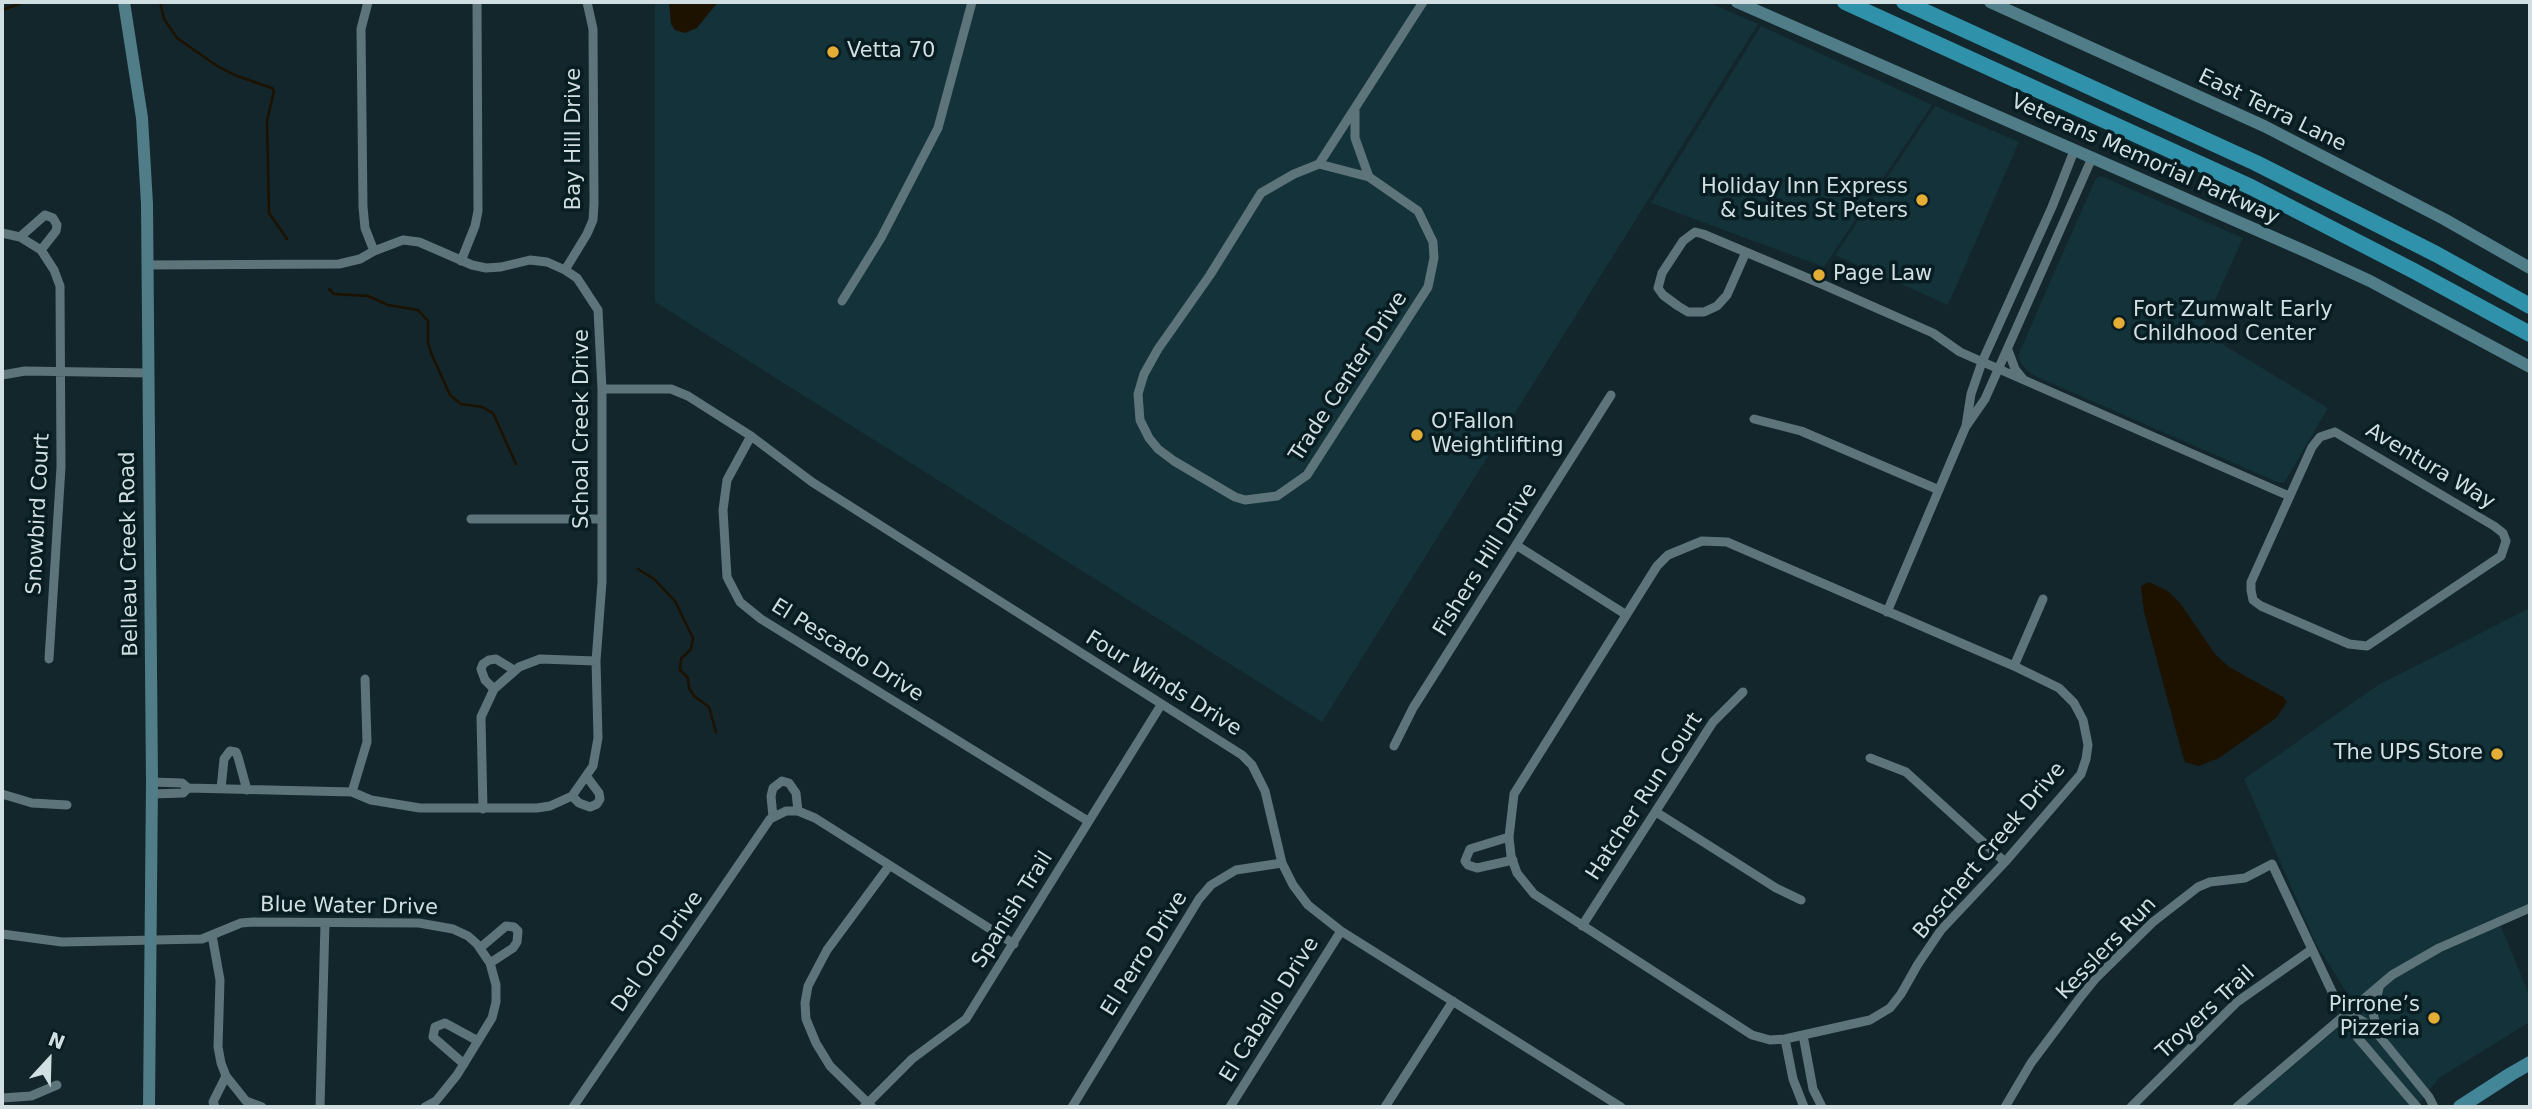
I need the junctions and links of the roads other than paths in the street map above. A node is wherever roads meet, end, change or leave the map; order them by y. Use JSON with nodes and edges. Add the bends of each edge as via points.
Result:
{"nodes":[{"id":1,"x":368,"y":2,"type":"edge"},
{"id":2,"x":477,"y":2,"type":"edge"},
{"id":3,"x":587,"y":2,"type":"edge"},
{"id":4,"x":972,"y":2,"type":"edge"},
{"id":5,"x":1423,"y":2,"type":"edge"},
{"id":6,"x":1737,"y":2,"type":"edge"},
{"id":7,"x":1845,"y":2,"type":"edge"},
{"id":8,"x":1904,"y":2,"type":"edge"},
{"id":9,"x":1990,"y":2,"type":"edge"},
{"id":10,"x":125,"y":4,"type":"edge"},
{"id":11,"x":1355,"y":108,"type":"junction"},
{"id":12,"x":2074,"y":151,"type":"junction"},
{"id":13,"x":2092,"y":158,"type":"junction"},
{"id":14,"x":1319,"y":164,"type":"junction"},
{"id":15,"x":1369,"y":177,"type":"junction"},
{"id":16,"x":2,"y":233,"type":"edge"},
{"id":17,"x":20,"y":237,"type":"junction"},
{"id":18,"x":41,"y":250,"type":"junction"},
{"id":19,"x":374,"y":251,"type":"junction"},
{"id":20,"x":1746,"y":252,"type":"junction"},
{"id":21,"x":461,"y":261,"type":"junction"},
{"id":22,"x":147,"y":265,"type":"junction"},
{"id":23,"x":2530,"y":268,"type":"edge"},
{"id":24,"x":565,"y":270,"type":"junction"},
{"id":25,"x":842,"y":301,"type":"dead end"},
{"id":26,"x":2530,"y":306,"type":"edge"},
{"id":27,"x":2530,"y":334,"type":"edge"},
{"id":28,"x":2008,"y":351,"type":"junction"},
{"id":29,"x":1982,"y":362,"type":"junction"},
{"id":30,"x":2530,"y":367,"type":"edge"},
{"id":31,"x":2000,"y":369,"type":"junction"},
{"id":32,"x":61,"y":371,"type":"junction"},
{"id":33,"x":148,"y":373,"type":"junction"},
{"id":34,"x":2,"y":375,"type":"edge"},
{"id":35,"x":2024,"y":380,"type":"junction"},
{"id":36,"x":601,"y":389,"type":"junction"},
{"id":37,"x":1611,"y":395,"type":"dead end"},
{"id":38,"x":1754,"y":419,"type":"dead end"},
{"id":39,"x":1966,"y":426,"type":"junction"},
{"id":40,"x":751,"y":436,"type":"junction"},
{"id":41,"x":1939,"y":490,"type":"junction"},
{"id":42,"x":2290,"y":496,"type":"junction"},
{"id":43,"x":600,"y":519,"type":"junction"},
{"id":44,"x":471,"y":520,"type":"dead end"},
{"id":45,"x":1516,"y":545,"type":"junction"},
{"id":46,"x":2043,"y":599,"type":"dead end"},
{"id":47,"x":1887,"y":612,"type":"junction"},
{"id":48,"x":1625,"y":614,"type":"junction"},
{"id":49,"x":49,"y":659,"type":"dead end"},
{"id":50,"x":596,"y":661,"type":"junction"},
{"id":51,"x":2014,"y":667,"type":"junction"},
{"id":52,"x":514,"y":670,"type":"junction"},
{"id":53,"x":365,"y":679,"type":"dead end"},
{"id":54,"x":494,"y":689,"type":"junction"},
{"id":55,"x":1743,"y":692,"type":"dead end"},
{"id":56,"x":1161,"y":705,"type":"junction"},
{"id":57,"x":1394,"y":746,"type":"dead end"},
{"id":58,"x":1870,"y":758,"type":"dead end"},
{"id":59,"x":587,"y":777,"type":"junction"},
{"id":60,"x":152,"y":788,"type":"junction"},
{"id":61,"x":221,"y":789,"type":"junction"},
{"id":62,"x":247,"y":790,"type":"junction"},
{"id":63,"x":352,"y":792,"type":"junction"},
{"id":64,"x":2,"y":794,"type":"edge"},
{"id":65,"x":572,"y":796,"type":"junction"},
{"id":66,"x":67,"y":805,"type":"dead end"},
{"id":67,"x":483,"y":809,"type":"junction"},
{"id":68,"x":798,"y":811,"type":"junction"},
{"id":69,"x":1656,"y":812,"type":"junction"},
{"id":70,"x":773,"y":817,"type":"junction"},
{"id":71,"x":1088,"y":821,"type":"junction"},
{"id":72,"x":1509,"y":837,"type":"junction"},
{"id":73,"x":1513,"y":860,"type":"junction"},
{"id":74,"x":2005,"y":862,"type":"junction"},
{"id":75,"x":1282,"y":863,"type":"junction"},
{"id":76,"x":889,"y":866,"type":"junction"},
{"id":77,"x":1801,"y":900,"type":"dead end"},
{"id":78,"x":2530,"y":908,"type":"edge"},
{"id":79,"x":325,"y":923,"type":"junction"},
{"id":80,"x":1583,"y":926,"type":"junction"},
{"id":81,"x":1341,"y":930,"type":"junction"},
{"id":82,"x":2,"y":934,"type":"edge"},
{"id":83,"x":212,"y":935,"type":"junction"},
{"id":84,"x":150,"y":938,"type":"junction"},
{"id":85,"x":1014,"y":944,"type":"junction"},
{"id":86,"x":480,"y":948,"type":"junction"},
{"id":87,"x":2311,"y":950,"type":"junction"},
{"id":88,"x":490,"y":963,"type":"junction"},
{"id":89,"x":2381,"y":984,"type":"junction"},
{"id":90,"x":1453,"y":1001,"type":"junction"},
{"id":91,"x":2349,"y":1013,"type":"junction"},
{"id":92,"x":2378,"y":1034,"type":"junction"},
{"id":93,"x":1803,"y":1035,"type":"junction"},
{"id":94,"x":1785,"y":1040,"type":"junction"},
{"id":95,"x":478,"y":1041,"type":"junction"},
{"id":96,"x":464,"y":1063,"type":"junction"},
{"id":97,"x":2530,"y":1063,"type":"edge"},
{"id":98,"x":226,"y":1076,"type":"junction"},
{"id":99,"x":57,"y":1085,"type":"dead end"},
{"id":100,"x":2,"y":1098,"type":"edge"},
{"id":101,"x":243,"y":1104,"type":"edge"},
{"id":102,"x":868,"y":1106,"type":"edge"},
{"id":103,"x":149,"y":1107,"type":"edge"},
{"id":104,"x":215,"y":1107,"type":"edge"},
{"id":105,"x":262,"y":1107,"type":"edge"},
{"id":106,"x":320,"y":1107,"type":"edge"},
{"id":107,"x":425,"y":1107,"type":"edge"},
{"id":108,"x":573,"y":1107,"type":"edge"},
{"id":109,"x":1072,"y":1107,"type":"edge"},
{"id":110,"x":1230,"y":1107,"type":"edge"},
{"id":111,"x":1385,"y":1107,"type":"edge"},
{"id":112,"x":1621,"y":1107,"type":"edge"},
{"id":113,"x":1804,"y":1107,"type":"edge"},
{"id":114,"x":1822,"y":1107,"type":"edge"},
{"id":115,"x":2005,"y":1107,"type":"edge"},
{"id":116,"x":2131,"y":1107,"type":"edge"},
{"id":117,"x":2237,"y":1107,"type":"edge"},
{"id":118,"x":2417,"y":1107,"type":"edge"},
{"id":119,"x":2434,"y":1107,"type":"edge"},
{"id":120,"x":2460,"y":1107,"type":"edge"}],
"edges":[{"from":1,"to":19,"type":"street","via":[[361,29],[363,207]]},
{"from":2,"to":21,"type":"street","via":[[478,211]]},
{"from":3,"to":24,"type":"street","name":"Bay Hill Drive","via":[[593,29],[593,212]]},
{"from":4,"to":25,"type":"street","via":[[937,128],[881,238]]},
{"from":5,"to":11,"type":"street"},
{"from":6,"to":12,"type":"street","name":"Veterans Memorial Parkway"},
{"from":7,"to":27,"type":"highway","via":[[2220,173]]},
{"from":8,"to":26,"type":"highway","via":[[2256,163]]},
{"from":9,"to":23,"type":"street","name":"East Terra Lane","via":[[2264,126]]},
{"from":10,"to":22,"type":"street","name":"Belleau Creek Road","via":[[142,118]]},
{"from":11,"to":14,"type":"street"},
{"from":11,"to":15,"type":"street","via":[[1355,138]]},
{"from":12,"to":13,"type":"street","name":"Veterans Memorial Parkway"},
{"from":12,"to":29,"type":"street"},
{"from":13,"to":28,"type":"street"},
{"from":13,"to":30,"type":"street","name":"Veterans Memorial Parkway","via":[[2370,281]]},
{"from":14,"to":15,"type":"street","name":"Trade Center Drive"},
{"from":14,"to":15,"type":"street","name":"Trade Center Drive","via":[[1261,193],[1158,349],[1138,394],[1140,420],[1158,449],[1245,500],[1277,496],[1307,475],[1428,286],[1434,258],[1426,223],[1418,211]]},
{"from":16,"to":17,"type":"street"},
{"from":17,"to":18,"type":"street"},
{"from":17,"to":18,"type":"street","via":[[45,215],[53,218],[56,231]]},
{"from":18,"to":32,"type":"street","name":"Snowbird Court","via":[[60,286]]},
{"from":19,"to":21,"type":"street","via":[[404,240]]},
{"from":19,"to":22,"type":"street","via":[[339,264]]},
{"from":20,"to":20,"type":"street","via":[[1695,232],[1683,241],[1662,273],[1658,288],[1688,312],[1704,312],[1727,295]]},
{"from":20,"to":29,"type":"street","via":[[1933,332]]},
{"from":21,"to":24,"type":"street","via":[[486,268],[530,260]]},
{"from":22,"to":33,"type":"street","name":"Belleau Creek Road"},
{"from":24,"to":36,"type":"street","name":"Schoal Creek Drive","via":[[582,285],[598,310]]},
{"from":28,"to":31,"type":"street"},
{"from":28,"to":35,"type":"street"},
{"from":29,"to":31,"type":"street"},
{"from":29,"to":39,"type":"street"},
{"from":31,"to":35,"type":"street"},
{"from":31,"to":39,"type":"street"},
{"from":32,"to":33,"type":"street"},
{"from":32,"to":34,"type":"street"},
{"from":32,"to":49,"type":"street","name":"Snowbird Court","via":[[61,467]]},
{"from":33,"to":60,"type":"street","name":"Belleau Creek Road"},
{"from":35,"to":42,"type":"street"},
{"from":36,"to":40,"type":"street","name":"Four Winds Drive","via":[[671,390]]},
{"from":36,"to":43,"type":"street","name":"Schoal Creek Drive"},
{"from":37,"to":45,"type":"street","name":"Fishers Hill Drive"},
{"from":38,"to":41,"type":"street","via":[[1801,431]]},
{"from":39,"to":41,"type":"street"},
{"from":40,"to":56,"type":"street","name":"Four Winds Drive","via":[[812,482]]},
{"from":40,"to":71,"type":"street","name":"El Pescado Drive","via":[[727,480],[723,510],[727,577],[740,602]]},
{"from":41,"to":47,"type":"street"},
{"from":42,"to":42,"type":"street","name":"Aventura Way","via":[[2251,582],[2253,600],[2348,644],[2367,646],[2501,556],[2505,548],[2503,533],[2494,526],[2335,432],[2320,437],[2312,447]]},
{"from":43,"to":44,"type":"street"},
{"from":43,"to":50,"type":"street","name":"Schoal Creek Drive","via":[[602,582]]},
{"from":45,"to":48,"type":"street"},
{"from":45,"to":57,"type":"street","name":"Fishers Hill Drive"},
{"from":46,"to":51,"type":"street"},
{"from":47,"to":48,"type":"street","name":"Boschert Creek Drive","via":[[1727,542],[1702,541],[1668,555]]},
{"from":47,"to":51,"type":"street","name":"Boschert Creek Drive"},
{"from":48,"to":72,"type":"street","name":"Boschert Creek Drive","via":[[1514,794]]},
{"from":50,"to":52,"type":"street","via":[[540,659]]},
{"from":50,"to":59,"type":"street","name":"Schoal Creek Drive","via":[[598,738]]},
{"from":51,"to":74,"type":"street","name":"Boschert Creek Drive","via":[[2059,688],[2074,703],[2088,745],[2081,774]]},
{"from":52,"to":54,"type":"street"},
{"from":52,"to":54,"type":"street","via":[[496,659],[483,664],[485,680]]},
{"from":53,"to":63,"type":"street","via":[[367,742]]},
{"from":54,"to":67,"type":"street","via":[[481,717]]},
{"from":55,"to":69,"type":"street","name":"Hatcher Run Court","via":[[1713,722]]},
{"from":56,"to":71,"type":"street","name":"Spanish Trail"},
{"from":56,"to":75,"type":"street","name":"Four Winds Drive","via":[[1252,765],[1265,791]]},
{"from":58,"to":74,"type":"street","via":[[1906,772]]},
{"from":59,"to":65,"type":"street","name":"Schoal Creek Drive"},
{"from":59,"to":65,"type":"street","via":[[598,793],[597,804],[590,807]]},
{"from":60,"to":61,"type":"street","via":[[182,783],[188,788]]},
{"from":60,"to":84,"type":"street","name":"Belleau Creek Road"},
{"from":61,"to":62,"type":"street"},
{"from":61,"to":62,"type":"street","via":[[223,759],[230,751],[236,752]]},
{"from":62,"to":63,"type":"street"},
{"from":63,"to":67,"type":"street","via":[[410,807]]},
{"from":64,"to":66,"type":"street","via":[[32,803]]},
{"from":65,"to":67,"type":"street","via":[[537,808]]},
{"from":68,"to":70,"type":"street"},
{"from":68,"to":70,"type":"street","name":"Del Oro Drive","via":[[796,793],[782,781],[773,788]]},
{"from":68,"to":76,"type":"street"},
{"from":69,"to":77,"type":"street"},
{"from":69,"to":80,"type":"street","name":"Hatcher Run Court"},
{"from":70,"to":108,"type":"street","name":"Del Oro Drive"},
{"from":71,"to":85,"type":"street","name":"Spanish Trail"},
{"from":72,"to":73,"type":"street","name":"Boschert Creek Drive"},
{"from":72,"to":73,"type":"street","via":[[1470,849],[1465,861],[1477,867]]},
{"from":73,"to":80,"type":"street","name":"Boschert Creek Drive","via":[[1534,894]]},
{"from":74,"to":93,"type":"street","name":"Boschert Creek Drive","via":[[1941,930],[1890,1008],[1870,1020]]},
{"from":75,"to":81,"type":"street","name":"Four Winds Drive","via":[[1308,905]]},
{"from":75,"to":109,"type":"street","name":"El Perro Drive","via":[[1236,870],[1199,898]]},
{"from":76,"to":85,"type":"street"},
{"from":76,"to":102,"type":"street","via":[[827,950],[808,986],[805,1003],[806,1019],[830,1066]]},
{"from":78,"to":89,"type":"street","via":[[2411,962]]},
{"from":79,"to":83,"type":"street","name":"Blue Water Drive","via":[[241,923]]},
{"from":79,"to":86,"type":"street","name":"Blue Water Drive","via":[[435,924],[468,936]]},
{"from":79,"to":106,"type":"street"},
{"from":80,"to":94,"type":"street","name":"Boschert Creek Drive","via":[[1736,1026],[1752,1035]]},
{"from":81,"to":90,"type":"street","name":"Four Winds Drive"},
{"from":81,"to":110,"type":"street","name":"El Caballo Drive"},
{"from":82,"to":84,"type":"street","name":"Blue Water Drive","via":[[62,942]]},
{"from":83,"to":84,"type":"street","name":"Blue Water Drive"},
{"from":83,"to":98,"type":"street","via":[[220,980],[218,1047]]},
{"from":84,"to":103,"type":"street","name":"Belleau Creek Road"},
{"from":85,"to":102,"type":"street","name":"Spanish Trail","via":[[966,1019],[912,1059]]},
{"from":86,"to":88,"type":"street","name":"Blue Water Drive"},
{"from":86,"to":88,"type":"street","via":[[506,926],[518,931],[513,948]]},
{"from":87,"to":91,"type":"street","via":[[2334,996]]},
{"from":87,"to":115,"type":"street","name":"Kesslers Run","via":[[2272,864],[2245,878],[2198,887],[2153,922],[2096,978],[2031,1063]]},
{"from":87,"to":116,"type":"street","name":"Troyers Trail","via":[[2237,1002]]},
{"from":88,"to":95,"type":"street","name":"Blue Water Drive","via":[[496,1002]]},
{"from":89,"to":91,"type":"street"},
{"from":89,"to":92,"type":"street","via":[[2373,1012]]},
{"from":90,"to":111,"type":"street"},
{"from":90,"to":112,"type":"street","name":"Four Winds Drive"},
{"from":91,"to":92,"type":"street"},
{"from":91,"to":117,"type":"street"},
{"from":91,"to":118,"type":"street","via":[[2357,1037]]},
{"from":92,"to":119,"type":"street"},
{"from":93,"to":94,"type":"street","name":"Boschert Creek Drive"},
{"from":93,"to":114,"type":"street","via":[[1813,1089]]},
{"from":94,"to":113,"type":"street"},
{"from":95,"to":96,"type":"street","name":"Blue Water Drive"},
{"from":95,"to":96,"type":"street","via":[[445,1023],[435,1027],[433,1037]]},
{"from":96,"to":107,"type":"street","name":"Blue Water Drive","via":[[447,1091]]},
{"from":97,"to":120,"type":"main road"},
{"from":98,"to":101,"type":"street"},
{"from":98,"to":104,"type":"street"},
{"from":99,"to":100,"type":"street","via":[[31,1096]]},
{"from":101,"to":105,"type":"street"}]}
